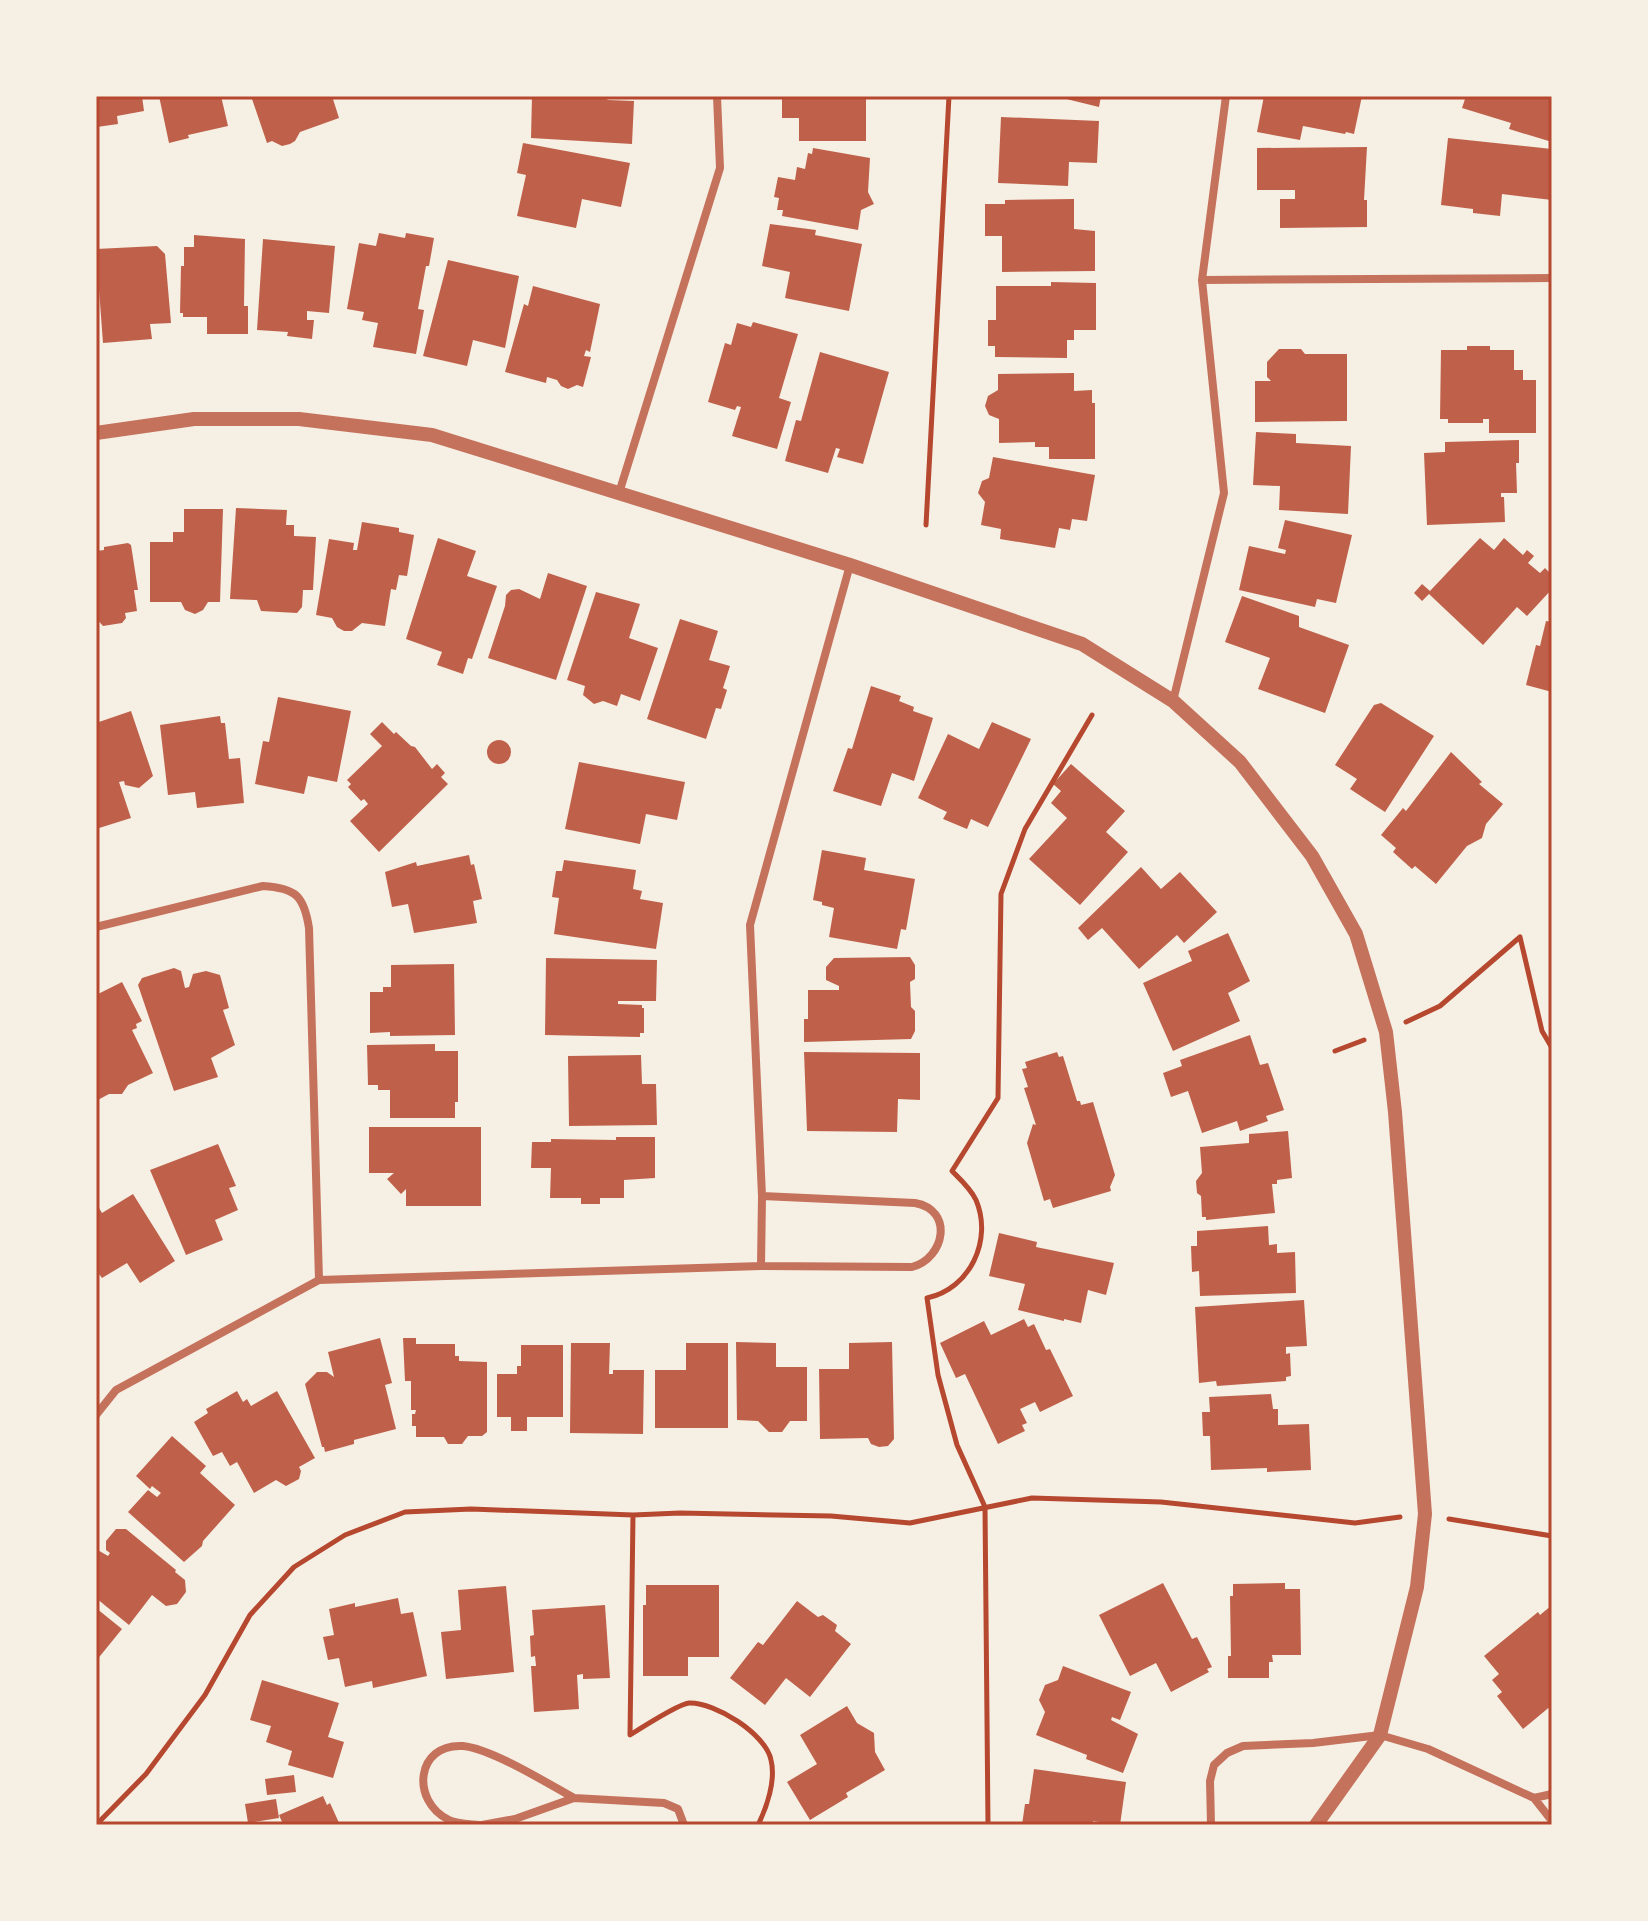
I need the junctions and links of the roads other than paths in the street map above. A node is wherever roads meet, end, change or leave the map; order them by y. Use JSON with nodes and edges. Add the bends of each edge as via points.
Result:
{"nodes":[{"id":1,"x":717,"y":96,"type":"edge"},
{"id":2,"x":1226,"y":96,"type":"edge"},
{"id":3,"x":1552,"y":278,"type":"edge"},
{"id":4,"x":1202,"y":280,"type":"junction"},
{"id":5,"x":96,"y":433,"type":"edge"},
{"id":6,"x":619,"y":493,"type":"junction"},
{"id":7,"x":850,"y":565,"type":"junction"},
{"id":8,"x":1173,"y":701,"type":"junction"},
{"id":9,"x":96,"y":927,"type":"edge"},
{"id":10,"x":762,"y":1196,"type":"junction"},
{"id":11,"x":761,"y":1266,"type":"junction"},
{"id":12,"x":319,"y":1280,"type":"junction"},
{"id":13,"x":96,"y":1415,"type":"edge"},
{"id":14,"x":1380,"y":1735,"type":"junction"},
{"id":15,"x":1552,"y":1794,"type":"edge"},
{"id":16,"x":574,"y":1798,"type":"junction"},
{"id":17,"x":1534,"y":1798,"type":"junction"},
{"id":18,"x":1552,"y":1821,"type":"edge"},
{"id":19,"x":480,"y":1825,"type":"edge"},
{"id":20,"x":684,"y":1825,"type":"edge"},
{"id":21,"x":1211,"y":1825,"type":"edge"},
{"id":22,"x":1316,"y":1825,"type":"edge"}],
"edges":[{"from":1,"to":6,"type":"street","via":[[720,168]]},
{"from":2,"to":4,"type":"street"},
{"from":3,"to":4,"type":"street"},
{"from":4,"to":8,"type":"street","via":[[1224,493]]},
{"from":5,"to":6,"type":"street","via":[[194,419],[299,419],[432,435]]},
{"from":6,"to":7,"type":"street"},
{"from":7,"to":8,"type":"street","via":[[1082,644]]},
{"from":7,"to":10,"type":"street","via":[[750,925]]},
{"from":8,"to":14,"type":"street","via":[[1240,762],[1312,856],[1356,934],[1386,1032],[1425,1514],[1417,1587]]},
{"from":9,"to":12,"type":"street","via":[[263,886],[296,894],[306,908]]},
{"from":10,"to":11,"type":"street"},
{"from":10,"to":11,"type":"street","via":[[915,1203],[935,1211],[941,1224],[936,1250],[912,1267]]},
{"from":11,"to":12,"type":"street"},
{"from":12,"to":13,"type":"street","via":[[116,1390]]},
{"from":14,"to":17,"type":"street","via":[[1428,1749]]},
{"from":14,"to":21,"type":"street","via":[[1243,1746],[1227,1753],[1214,1765],[1210,1781]]},
{"from":14,"to":22,"type":"street"},
{"from":15,"to":17,"type":"street"},
{"from":16,"to":19,"type":"street"},
{"from":16,"to":19,"type":"street","via":[[485,1752],[451,1746],[435,1753],[423,1772],[422,1791],[432,1807],[449,1821]]},
{"from":16,"to":20,"type":"street","via":[[664,1803],[678,1809]]},
{"from":17,"to":18,"type":"street"}]}
